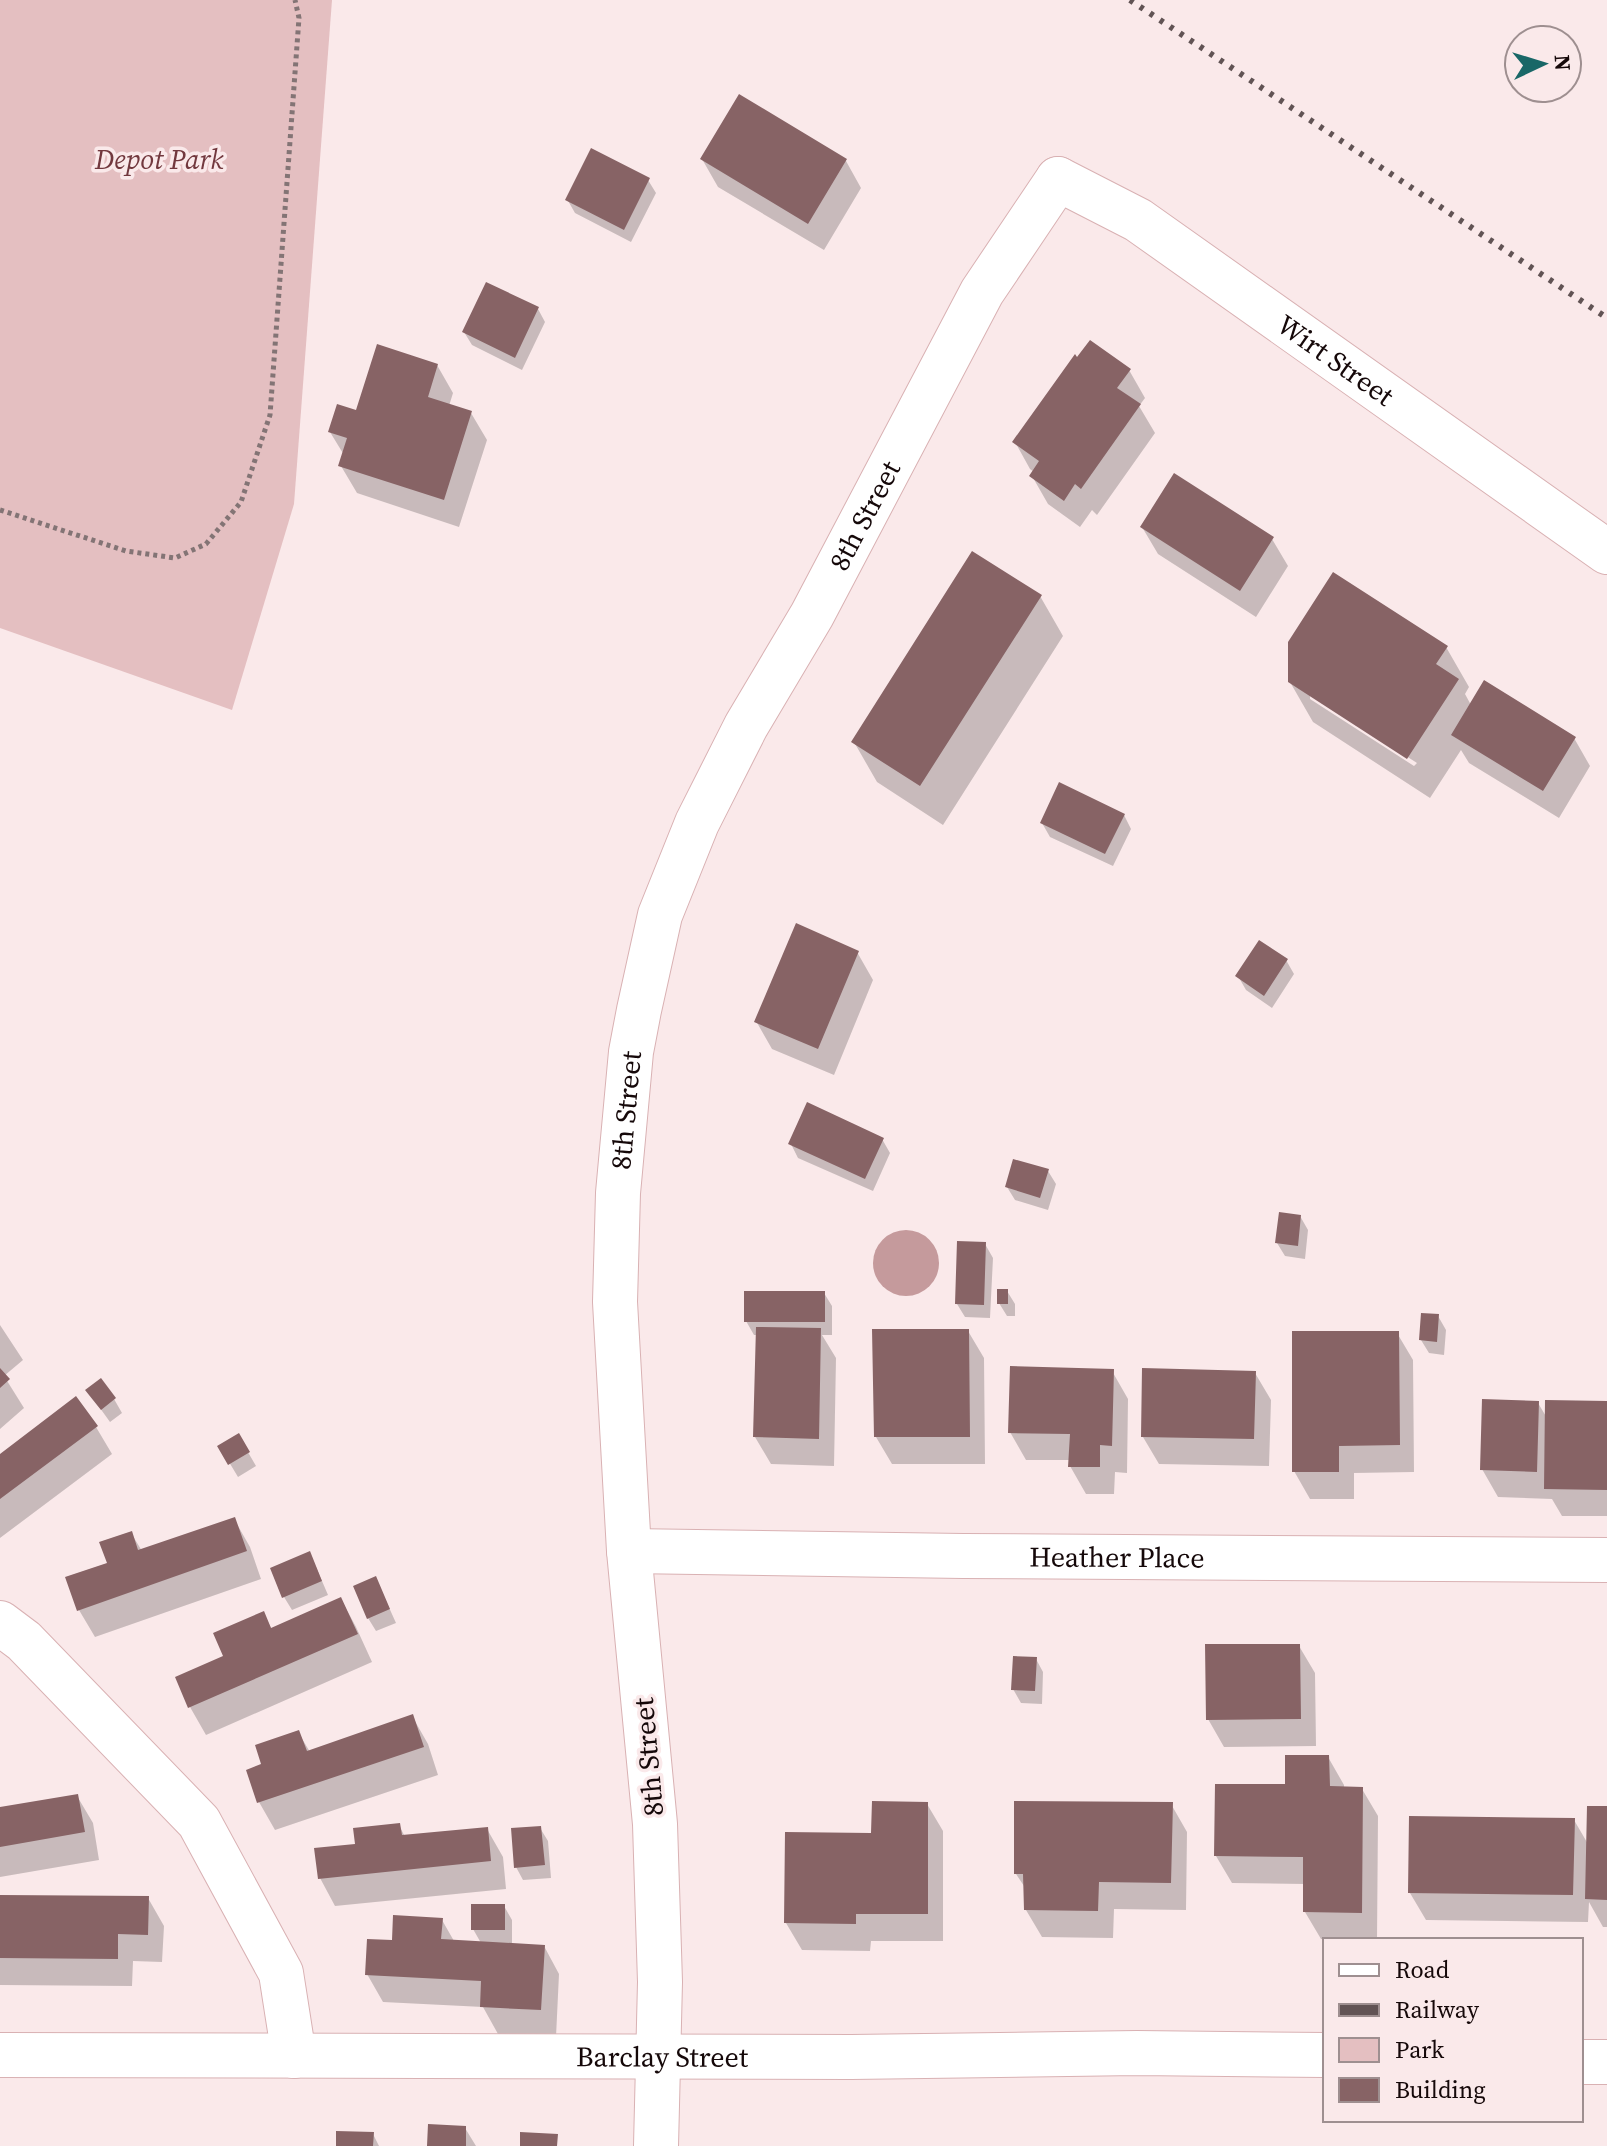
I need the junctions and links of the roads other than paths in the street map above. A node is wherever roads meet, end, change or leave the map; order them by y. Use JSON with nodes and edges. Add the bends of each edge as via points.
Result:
{"nodes":[{"id":1,"x":1051,"y":162,"type":"joint"},
{"id":2,"x":1607,"y":552,"type":"edge"},
{"id":3,"x":629,"y":1551,"type":"junction"},
{"id":4,"x":1607,"y":1560,"type":"edge"},
{"id":5,"x":0,"y":1623,"type":"edge"},
{"id":6,"x":0,"y":2055,"type":"edge"},
{"id":7,"x":1323,"y":2055,"type":"edge"},
{"id":8,"x":294,"y":2056,"type":"junction"},
{"id":9,"x":658,"y":2056,"type":"junction"},
{"id":10,"x":1583,"y":2062,"type":"edge"},
{"id":11,"x":1607,"y":2062,"type":"edge"},
{"id":12,"x":656,"y":2146,"type":"edge"}],
"edges":[{"from":1,"to":2,"type":"street","name":"Wirt Street"},
{"from":1,"to":3,"type":"street","name":"8th Street","via":[[812,615],[746,726],[697,823],[660,915],[631,1052],[618,1193],[615,1302]]},
{"from":3,"to":4,"type":"street","name":"Heather Place"},
{"from":3,"to":9,"type":"street","name":"8th Street","via":[[655,1824]]},
{"from":5,"to":8,"type":"street","via":[[24,1641],[199,1822],[281,1973]]},
{"from":6,"to":8,"type":"street","name":"Barclay Street"},
{"from":7,"to":9,"type":"street","name":"Barclay Street"},
{"from":8,"to":9,"type":"street","name":"Barclay Street"},
{"from":9,"to":12,"type":"street","name":"8th Street"},
{"from":10,"to":11,"type":"street"}]}
